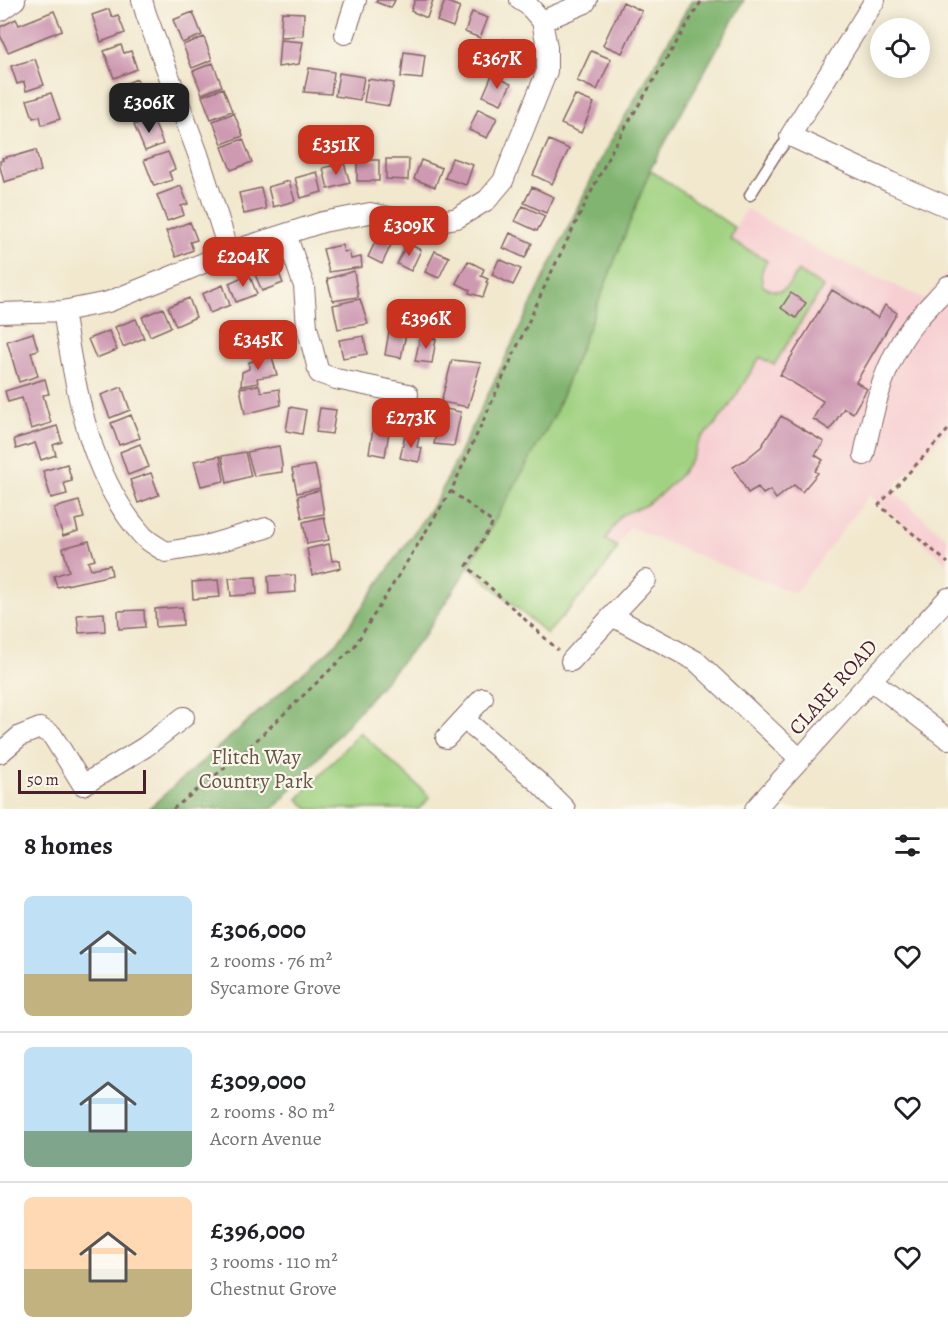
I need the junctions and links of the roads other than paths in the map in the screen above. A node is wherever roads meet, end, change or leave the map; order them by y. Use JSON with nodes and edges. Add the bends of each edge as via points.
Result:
{"nodes":[{"id":1,"x":15,"y":0,"type":"edge"},
{"id":2,"x":142,"y":0,"type":"edge"},
{"id":3,"x":356,"y":0,"type":"edge"},
{"id":4,"x":520,"y":0,"type":"edge"},
{"id":5,"x":586,"y":0,"type":"edge"},
{"id":6,"x":875,"y":0,"type":"edge"},
{"id":7,"x":0,"y":11,"type":"edge"},
{"id":8,"x":542,"y":21,"type":"junction"},
{"id":9,"x":345,"y":34,"type":"dead end"},
{"id":10,"x":790,"y":136,"type":"junction"},
{"id":11,"x":750,"y":195,"type":"dead end"},
{"id":12,"x":948,"y":207,"type":"edge"},
{"id":13,"x":286,"y":234,"type":"junction"},
{"id":14,"x":229,"y":252,"type":"junction"},
{"id":15,"x":948,"y":286,"type":"edge"},
{"id":16,"x":63,"y":311,"type":"junction"},
{"id":17,"x":0,"y":313,"type":"edge"},
{"id":18,"x":408,"y":394,"type":"dead end"},
{"id":19,"x":864,"y":455,"type":"dead end"},
{"id":20,"x":266,"y":528,"type":"dead end"},
{"id":21,"x":646,"y":580,"type":"dead end"},
{"id":22,"x":948,"y":598,"type":"edge"},
{"id":23,"x":612,"y":616,"type":"junction"},
{"id":24,"x":570,"y":661,"type":"road end"},
{"id":25,"x":871,"y":680,"type":"junction"},
{"id":26,"x":483,"y":698,"type":"dead end"},
{"id":27,"x":184,"y":717,"type":"dead end"},
{"id":28,"x":464,"y":719,"type":"junction"},
{"id":29,"x":446,"y":738,"type":"dead end"},
{"id":30,"x":948,"y":739,"type":"edge"},
{"id":31,"x":0,"y":753,"type":"edge"},
{"id":32,"x":800,"y":759,"type":"junction"},
{"id":33,"x":565,"y":809,"type":"edge"},
{"id":34,"x":756,"y":809,"type":"edge"}],
"edges":[{"from":1,"to":7,"type":"street"},
{"from":2,"to":14,"type":"street"},
{"from":3,"to":9,"type":"street"},
{"from":4,"to":8,"type":"street"},
{"from":5,"to":8,"type":"street"},
{"from":6,"to":10,"type":"street"},
{"from":8,"to":13,"type":"street","via":[[547,71],[503,181],[487,200],[458,218],[424,224],[370,213]]},
{"from":10,"to":11,"type":"lane"},
{"from":10,"to":12,"type":"street"},
{"from":13,"to":14,"type":"street"},
{"from":13,"to":18,"type":"street","via":[[304,286],[307,327],[319,373]]},
{"from":14,"to":16,"type":"street","via":[[108,302]]},
{"from":15,"to":19,"type":"street","via":[[901,342],[891,360],[873,411]]},
{"from":16,"to":17,"type":"street"},
{"from":16,"to":20,"type":"street","via":[[75,385],[90,439],[103,475],[144,538],[166,552]]},
{"from":21,"to":23,"type":"street"},
{"from":22,"to":25,"type":"street","name":"CLARE ROAD"},
{"from":23,"to":24,"type":"street"},
{"from":23,"to":32,"type":"street","via":[[696,661]]},
{"from":25,"to":30,"type":"street"},
{"from":25,"to":32,"type":"street","name":"CLARE ROAD"},
{"from":26,"to":28,"type":"street"},
{"from":27,"to":31,"type":"street","via":[[145,747],[83,785],[52,735],[40,728],[20,736]]},
{"from":28,"to":29,"type":"street"},
{"from":28,"to":33,"type":"street"},
{"from":32,"to":34,"type":"street","name":"CLARE ROAD"}]}
